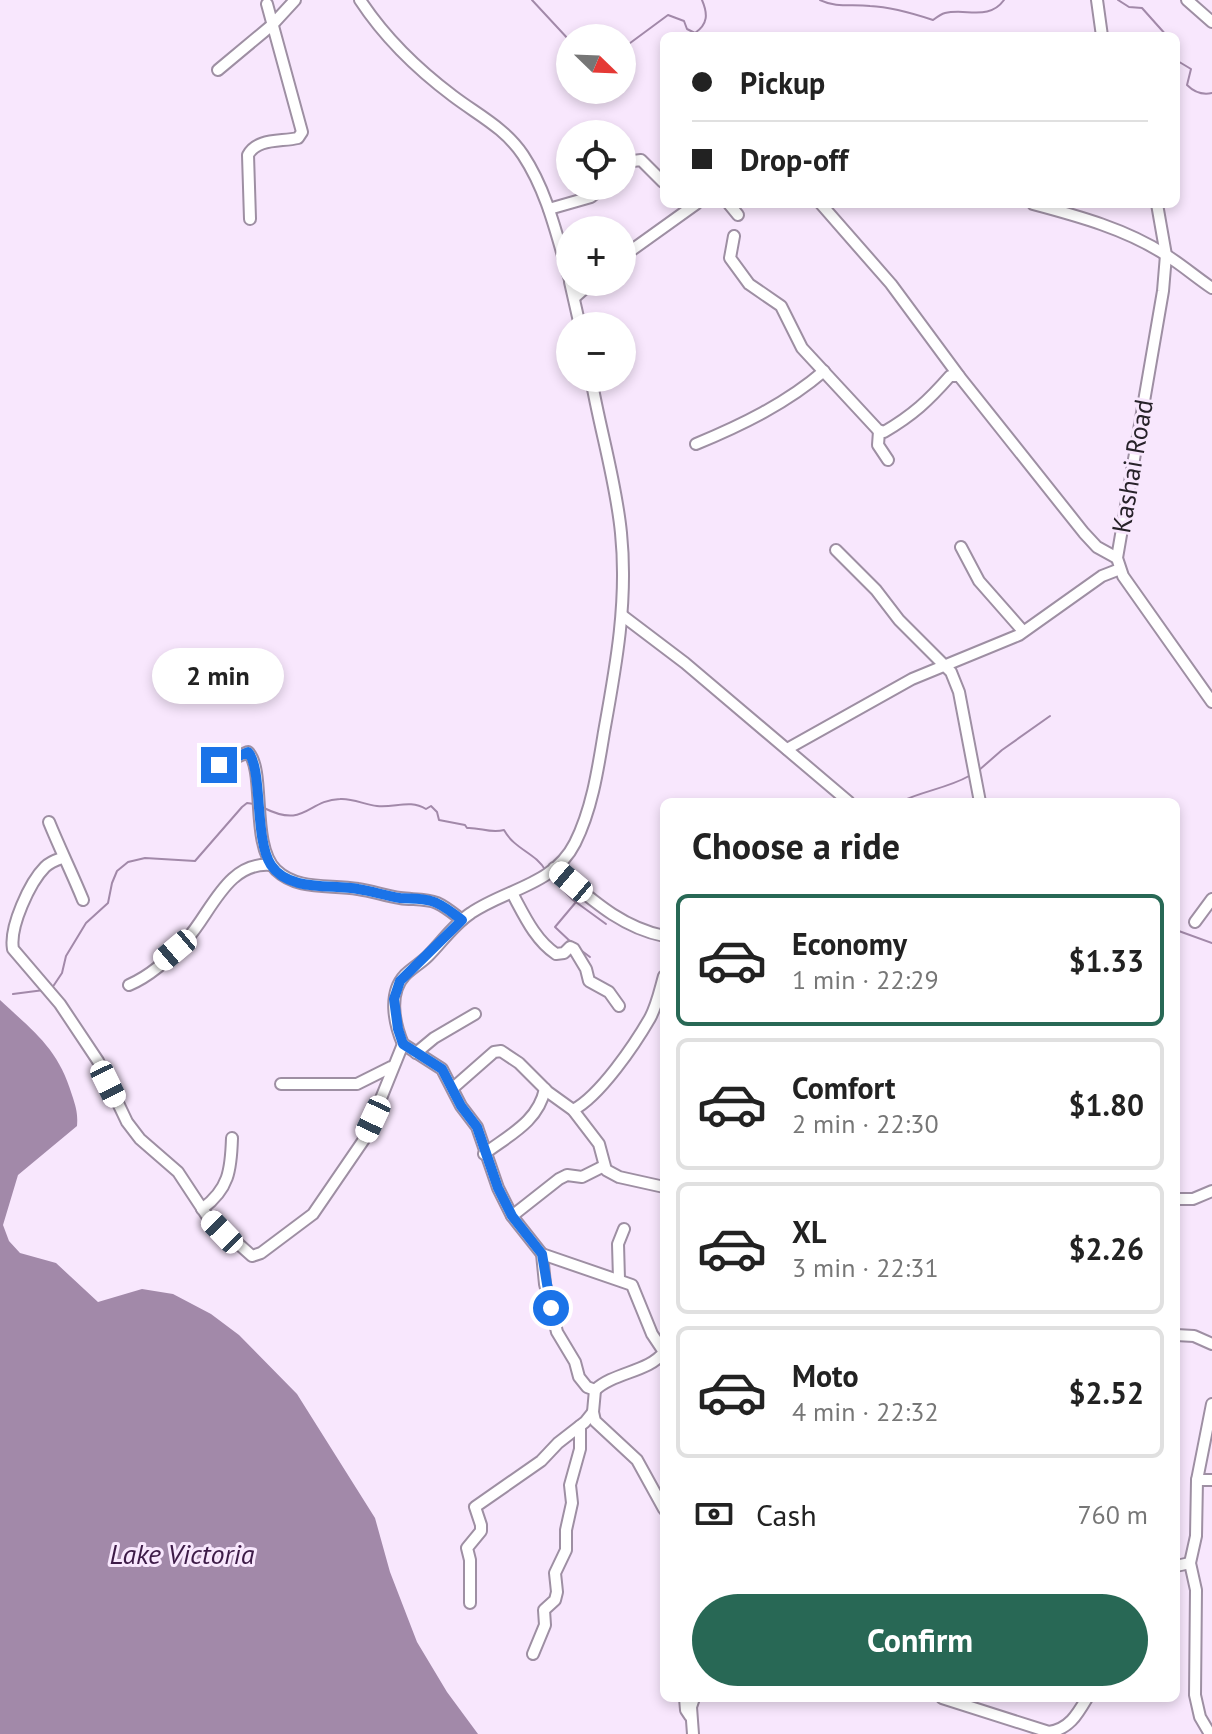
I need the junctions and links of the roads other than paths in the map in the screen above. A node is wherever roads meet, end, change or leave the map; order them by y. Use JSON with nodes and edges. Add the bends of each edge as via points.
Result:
{"nodes":[{"id":1,"x":295,"y":0,"type":"edge"},
{"id":2,"x":360,"y":0,"type":"edge"},
{"id":3,"x":1097,"y":0,"type":"edge"},
{"id":4,"x":1187,"y":0,"type":"edge"},
{"id":5,"x":267,"y":4,"type":"dead end"},
{"id":6,"x":1212,"y":22,"type":"edge"},
{"id":7,"x":272,"y":25,"type":"junction"},
{"id":8,"x":1101,"y":32,"type":"edge"},
{"id":9,"x":218,"y":70,"type":"dead end"},
{"id":10,"x":636,"y":161,"type":"edge"},
{"id":11,"x":660,"y":179,"type":"edge"},
{"id":12,"x":580,"y":200,"type":"edge"},
{"id":13,"x":690,"y":208,"type":"edge"},
{"id":14,"x":732,"y":208,"type":"edge"},
{"id":15,"x":824,"y":208,"type":"edge"},
{"id":16,"x":1047,"y":208,"type":"edge"},
{"id":17,"x":1158,"y":208,"type":"edge"},
{"id":18,"x":549,"y":209,"type":"junction"},
{"id":19,"x":738,"y":215,"type":"dead end"},
{"id":20,"x":250,"y":219,"type":"dead end"},
{"id":21,"x":556,"y":233,"type":"edge"},
{"id":22,"x":734,"y":236,"type":"dead end"},
{"id":23,"x":636,"y":247,"type":"edge"},
{"id":24,"x":1166,"y":255,"type":"junction"},
{"id":25,"x":1212,"y":288,"type":"edge"},
{"id":26,"x":575,"y":297,"type":"edge"},
{"id":27,"x":578,"y":312,"type":"edge"},
{"id":28,"x":824,"y":371,"type":"junction"},
{"id":29,"x":959,"y":376,"type":"junction"},
{"id":30,"x":594,"y":392,"type":"edge"},
{"id":31,"x":879,"y":431,"type":"junction"},
{"id":32,"x":696,"y":444,"type":"dead end"},
{"id":33,"x":888,"y":460,"type":"dead end"},
{"id":34,"x":961,"y":547,"type":"dead end"},
{"id":35,"x":836,"y":550,"type":"dead end"},
{"id":36,"x":1118,"y":563,"type":"junction"},
{"id":37,"x":623,"y":616,"type":"junction"},
{"id":38,"x":1023,"y":631,"type":"junction"},
{"id":39,"x":944,"y":664,"type":"junction"},
{"id":40,"x":1212,"y":702,"type":"edge"},
{"id":41,"x":787,"y":749,"type":"junction"},
{"id":42,"x":219,"y":765,"type":"dead end"},
{"id":43,"x":844,"y":798,"type":"edge"},
{"id":44,"x":979,"y":798,"type":"edge"},
{"id":45,"x":49,"y":822,"type":"dead end"},
{"id":46,"x":62,"y":858,"type":"junction"},
{"id":47,"x":271,"y":865,"type":"junction"},
{"id":48,"x":554,"y":868,"type":"junction"},
{"id":49,"x":512,"y":893,"type":"junction"},
{"id":50,"x":1212,"y":899,"type":"edge"},
{"id":51,"x":83,"y":900,"type":"dead end"},
{"id":52,"x":462,"y":920,"type":"junction"},
{"id":53,"x":1195,"y":922,"type":"dead end"},
{"id":54,"x":660,"y":935,"type":"edge"},
{"id":55,"x":129,"y":985,"type":"dead end"},
{"id":56,"x":660,"y":989,"type":"edge"},
{"id":57,"x":619,"y":1006,"type":"dead end"},
{"id":58,"x":475,"y":1014,"type":"dead end"},
{"id":59,"x":403,"y":1044,"type":"junction"},
{"id":60,"x":416,"y":1053,"type":"junction"},
{"id":61,"x":393,"y":1066,"type":"junction"},
{"id":62,"x":281,"y":1084,"type":"dead end"},
{"id":63,"x":453,"y":1088,"type":"junction"},
{"id":64,"x":545,"y":1089,"type":"junction"},
{"id":65,"x":573,"y":1110,"type":"junction"},
{"id":66,"x":232,"y":1138,"type":"dead end"},
{"id":67,"x":484,"y":1154,"type":"junction"},
{"id":68,"x":604,"y":1166,"type":"junction"},
{"id":69,"x":660,"y":1186,"type":"edge"},
{"id":70,"x":1212,"y":1191,"type":"edge"},
{"id":71,"x":1180,"y":1199,"type":"edge"},
{"id":72,"x":202,"y":1209,"type":"junction"},
{"id":73,"x":512,"y":1216,"type":"junction"},
{"id":74,"x":624,"y":1229,"type":"dead end"},
{"id":75,"x":542,"y":1254,"type":"junction"},
{"id":76,"x":619,"y":1279,"type":"junction"},
{"id":77,"x":1180,"y":1335,"type":"edge"},
{"id":78,"x":1212,"y":1344,"type":"edge"},
{"id":79,"x":660,"y":1350,"type":"edge"},
{"id":80,"x":660,"y":1358,"type":"edge"},
{"id":81,"x":595,"y":1390,"type":"junction"},
{"id":82,"x":1212,"y":1404,"type":"edge"},
{"id":83,"x":593,"y":1412,"type":"junction"},
{"id":84,"x":580,"y":1426,"type":"junction"},
{"id":85,"x":1197,"y":1480,"type":"junction"},
{"id":86,"x":1212,"y":1480,"type":"edge"},
{"id":87,"x":660,"y":1502,"type":"edge"},
{"id":88,"x":1190,"y":1563,"type":"junction"},
{"id":89,"x":1180,"y":1565,"type":"edge"},
{"id":90,"x":470,"y":1603,"type":"dead end"},
{"id":91,"x":533,"y":1654,"type":"dead end"},
{"id":92,"x":685,"y":1702,"type":"edge"},
{"id":93,"x":693,"y":1702,"type":"edge"},
{"id":94,"x":955,"y":1702,"type":"edge"},
{"id":95,"x":1084,"y":1702,"type":"edge"},
{"id":96,"x":691,"y":1718,"type":"junction"},
{"id":97,"x":1060,"y":1732,"type":"edge"},
{"id":98,"x":693,"y":1734,"type":"edge"},
{"id":99,"x":1210,"y":1734,"type":"edge"}],
"edges":[{"from":1,"to":7,"type":"street"},
{"from":2,"to":18,"type":"street","via":[[394,45],[511,141]]},
{"from":3,"to":8,"type":"street"},
{"from":4,"to":6,"type":"street"},
{"from":5,"to":7,"type":"street"},
{"from":7,"to":9,"type":"street"},
{"from":7,"to":20,"type":"street","via":[[302,132],[298,138],[252,147]]},
{"from":10,"to":11,"type":"street"},
{"from":12,"to":18,"type":"street"},
{"from":13,"to":23,"type":"street"},
{"from":14,"to":19,"type":"street"},
{"from":15,"to":29,"type":"street","via":[[891,284]]},
{"from":16,"to":24,"type":"street","via":[[1100,223]]},
{"from":17,"to":24,"type":"street","name":"Kashai Road"},
{"from":18,"to":21,"type":"street"},
{"from":22,"to":28,"type":"street","via":[[729,255],[734,265],[749,284],[781,306],[802,348]]},
{"from":24,"to":25,"type":"street"},
{"from":24,"to":36,"type":"street","name":"Kashai Road"},
{"from":26,"to":27,"type":"street"},
{"from":28,"to":31,"type":"street"},
{"from":28,"to":32,"type":"street","via":[[788,399]]},
{"from":29,"to":31,"type":"street","via":[[950,376],[923,406]]},
{"from":29,"to":36,"type":"street","via":[[1084,533]]},
{"from":30,"to":37,"type":"street","via":[[620,526]]},
{"from":31,"to":33,"type":"street","via":[[878,445]]},
{"from":34,"to":38,"type":"street","via":[[979,581]]},
{"from":35,"to":39,"type":"street"},
{"from":36,"to":38,"type":"street"},
{"from":36,"to":40,"type":"street","name":"Kashai Road"},
{"from":37,"to":41,"type":"street"},
{"from":37,"to":48,"type":"street","via":[[587,810],[575,842]]},
{"from":38,"to":39,"type":"street"},
{"from":39,"to":41,"type":"street"},
{"from":39,"to":44,"type":"street","via":[[959,692]]},
{"from":41,"to":43,"type":"street"},
{"from":42,"to":47,"type":"street","via":[[248,752],[255,760],[261,826]]},
{"from":45,"to":46,"type":"street"},
{"from":46,"to":51,"type":"street"},
{"from":46,"to":72,"type":"street","via":[[46,865],[36,880],[17,916],[13,949],[60,1004],[98,1061],[127,1122],[178,1172]]},
{"from":47,"to":52,"type":"street","via":[[307,885],[428,900]]},
{"from":47,"to":55,"type":"street","via":[[252,868],[222,888],[185,941]]},
{"from":48,"to":49,"type":"street"},
{"from":48,"to":54,"type":"street","via":[[623,922]]},
{"from":49,"to":52,"type":"street"},
{"from":49,"to":57,"type":"street","via":[[545,945],[556,954],[574,949],[589,981],[609,992]]},
{"from":50,"to":53,"type":"street"},
{"from":52,"to":59,"type":"street","via":[[400,981],[394,999]]},
{"from":56,"to":65,"type":"street","via":[[642,1029],[594,1092]]},
{"from":58,"to":60,"type":"street"},
{"from":59,"to":60,"type":"street"},
{"from":59,"to":61,"type":"street"},
{"from":60,"to":63,"type":"street","via":[[442,1069]]},
{"from":61,"to":62,"type":"street","via":[[357,1084]]},
{"from":61,"to":72,"type":"street","via":[[365,1138],[313,1214],[288,1233],[252,1256]]},
{"from":63,"to":64,"type":"street","via":[[501,1051]]},
{"from":63,"to":67,"type":"street","via":[[477,1127]]},
{"from":64,"to":65,"type":"street"},
{"from":64,"to":67,"type":"street","via":[[531,1120]]},
{"from":65,"to":68,"type":"street","via":[[599,1144]]},
{"from":66,"to":72,"type":"street","via":[[224,1188]]},
{"from":67,"to":73,"type":"street"},
{"from":68,"to":69,"type":"street","via":[[619,1177]]},
{"from":68,"to":73,"type":"street","via":[[582,1177],[559,1179]]},
{"from":70,"to":71,"type":"street"},
{"from":73,"to":75,"type":"street"},
{"from":74,"to":76,"type":"street","via":[[618,1244]]},
{"from":75,"to":76,"type":"street"},
{"from":75,"to":81,"type":"street","via":[[557,1332],[579,1377]]},
{"from":76,"to":79,"type":"street","via":[[635,1289]]},
{"from":77,"to":78,"type":"street"},
{"from":80,"to":81,"type":"street"},
{"from":81,"to":83,"type":"street"},
{"from":82,"to":85,"type":"street"},
{"from":83,"to":84,"type":"street"},
{"from":83,"to":87,"type":"street","via":[[600,1428],[637,1460]]},
{"from":84,"to":90,"type":"street","via":[[475,1507],[481,1525],[467,1548]]},
{"from":84,"to":91,"type":"street","via":[[566,1550],[555,1573],[555,1600],[544,1610],[545,1625]]},
{"from":85,"to":86,"type":"street"},
{"from":85,"to":88,"type":"street"},
{"from":88,"to":89,"type":"street"},
{"from":88,"to":99,"type":"street","via":[[1196,1590],[1195,1695]]},
{"from":92,"to":96,"type":"street"},
{"from":93,"to":96,"type":"street"},
{"from":94,"to":97,"type":"street"},
{"from":95,"to":97,"type":"street"},
{"from":96,"to":98,"type":"street"}]}
